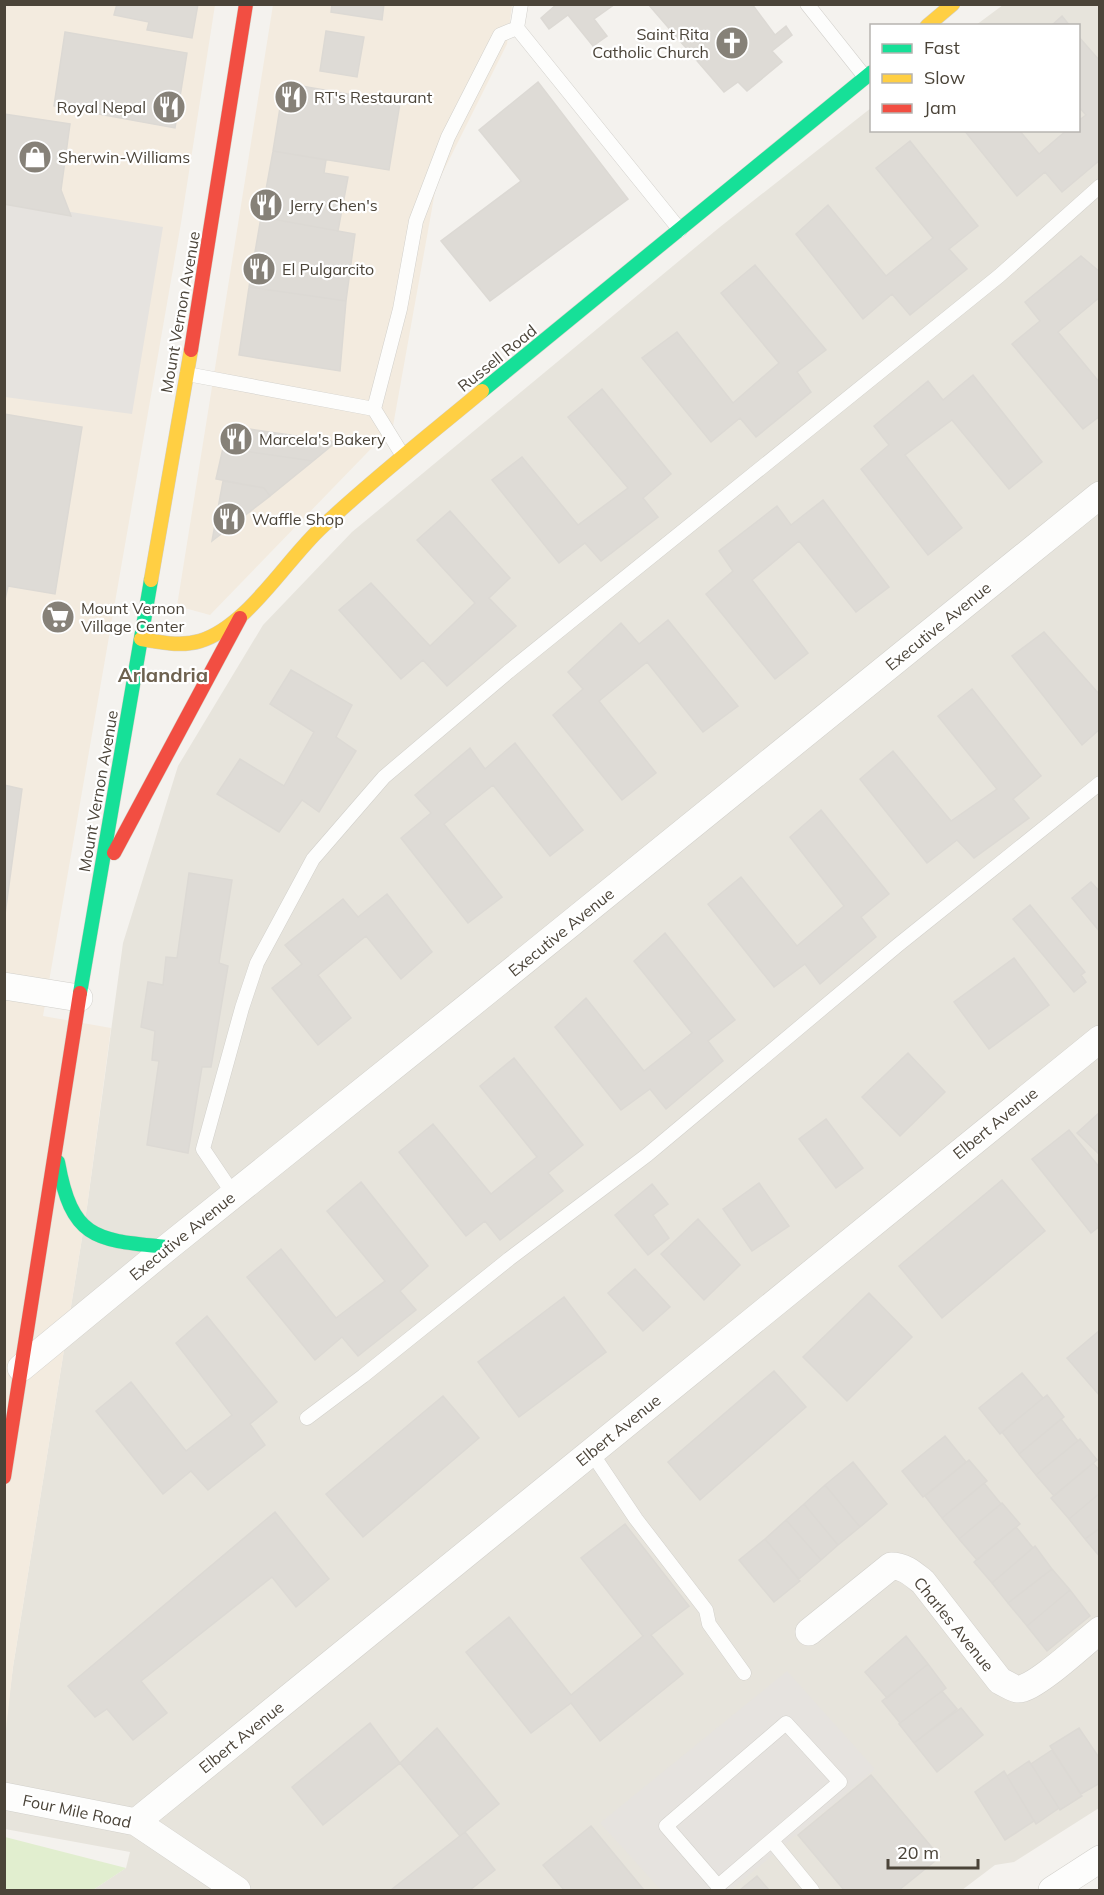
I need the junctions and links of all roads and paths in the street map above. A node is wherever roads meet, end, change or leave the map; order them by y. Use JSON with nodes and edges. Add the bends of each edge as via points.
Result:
{"nodes":[{"id":1,"x":246,"y":4,"type":"edge"},
{"id":2,"x":521,"y":4,"type":"edge"},
{"id":3,"x":807,"y":4,"type":"edge"},
{"id":4,"x":953,"y":4,"type":"edge"},
{"id":5,"x":929,"y":24,"type":"edge"},
{"id":6,"x":517,"y":28,"type":"junction"},
{"id":7,"x":868,"y":75,"type":"edge"},
{"id":8,"x":1100,"y":186,"type":"edge"},
{"id":9,"x":680,"y":230,"type":"junction"},
{"id":10,"x":187,"y":374,"type":"junction"},
{"id":11,"x":374,"y":409,"type":"junction"},
{"id":12,"x":403,"y":456,"type":"junction"},
{"id":13,"x":1100,"y":495,"type":"edge"},
{"id":14,"x":243,"y":614,"type":"junction"},
{"id":15,"x":141,"y":639,"type":"junction"},
{"id":16,"x":1100,"y":783,"type":"edge"},
{"id":17,"x":100,"y":880,"type":"junction"},
{"id":18,"x":4,"y":986,"type":"edge"},
{"id":19,"x":79,"y":998,"type":"junction"},
{"id":20,"x":1100,"y":1039,"type":"edge"},
{"id":21,"x":56,"y":1136,"type":"junction"},
{"id":22,"x":234,"y":1195,"type":"junction"},
{"id":23,"x":168,"y":1247,"type":"junction"},
{"id":24,"x":21,"y":1368,"type":"junction"},
{"id":25,"x":307,"y":1418,"type":"dead end"},
{"id":26,"x":591,"y":1452,"type":"junction"},
{"id":27,"x":4,"y":1477,"type":"edge"},
{"id":28,"x":1100,"y":1630,"type":"edge"},
{"id":29,"x":809,"y":1632,"type":"dead end"},
{"id":30,"x":744,"y":1673,"type":"dead end"},
{"id":31,"x":4,"y":1796,"type":"edge"},
{"id":32,"x":136,"y":1822,"type":"junction"},
{"id":33,"x":772,"y":1841,"type":"junction"},
{"id":34,"x":1100,"y":1859,"type":"edge"},
{"id":35,"x":237,"y":1890,"type":"edge"},
{"id":36,"x":812,"y":1890,"type":"edge"},
{"id":37,"x":1052,"y":1890,"type":"edge"}],
"edges":[{"from":1,"to":10,"type":"main road","name":"Mount Vernon Avenue"},
{"from":2,"to":6,"type":"lane"},
{"from":3,"to":7,"type":"lane"},
{"from":4,"to":5,"type":"main road"},
{"from":6,"to":9,"type":"lane"},
{"from":6,"to":11,"type":"lane","via":[[500,35],[448,137],[416,221],[400,309]]},
{"from":7,"to":9,"type":"main road","name":"Russell Road"},
{"from":8,"to":22,"type":"lane","via":[[999,276],[508,672],[384,777],[313,859],[257,963],[202,1149]]},
{"from":9,"to":12,"type":"main road","name":"Russell Road"},
{"from":10,"to":11,"type":"lane"},
{"from":10,"to":15,"type":"main road","name":"Mount Vernon Avenue"},
{"from":11,"to":12,"type":"lane"},
{"from":12,"to":14,"type":"main road","name":"Russell Road","via":[[320,528]]},
{"from":13,"to":22,"type":"street","name":"Executive Avenue"},
{"from":14,"to":15,"type":"main road","name":"Russell Road","via":[[200,641],[177,644]]},
{"from":14,"to":17,"type":"main road"},
{"from":15,"to":17,"type":"main road","name":"Mount Vernon Avenue"},
{"from":16,"to":25,"type":"lane","via":[[647,1155]]},
{"from":17,"to":19,"type":"main road","name":"Mount Vernon Avenue"},
{"from":18,"to":19,"type":"street"},
{"from":19,"to":21,"type":"main road","name":"Mount Vernon Avenue"},
{"from":20,"to":26,"type":"street","name":"Elbert Avenue"},
{"from":21,"to":23,"type":"main road","via":[[66,1201],[79,1223],[97,1237],[110,1241]]},
{"from":21,"to":24,"type":"main road","name":"Mount Vernon Avenue"},
{"from":22,"to":23,"type":"street","name":"Executive Avenue"},
{"from":23,"to":24,"type":"street","name":"Executive Avenue"},
{"from":24,"to":27,"type":"main road","name":"Mount Vernon Avenue"},
{"from":26,"to":30,"type":"lane","via":[[706,1611],[709,1624]]},
{"from":26,"to":32,"type":"street","name":"Elbert Avenue"},
{"from":28,"to":29,"type":"street","name":"Charles Avenue","via":[[1042,1678],[1017,1690],[1000,1681],[923,1582],[909,1570],[891,1566]]},
{"from":31,"to":32,"type":"street","name":"Four Mile Road"},
{"from":32,"to":35,"type":"street","name":"Four Mile Road"},
{"from":33,"to":33,"type":"lane","via":[[840,1782],[786,1723],[666,1826],[718,1886]]},
{"from":33,"to":36,"type":"lane"},
{"from":34,"to":37,"type":"street"}]}
